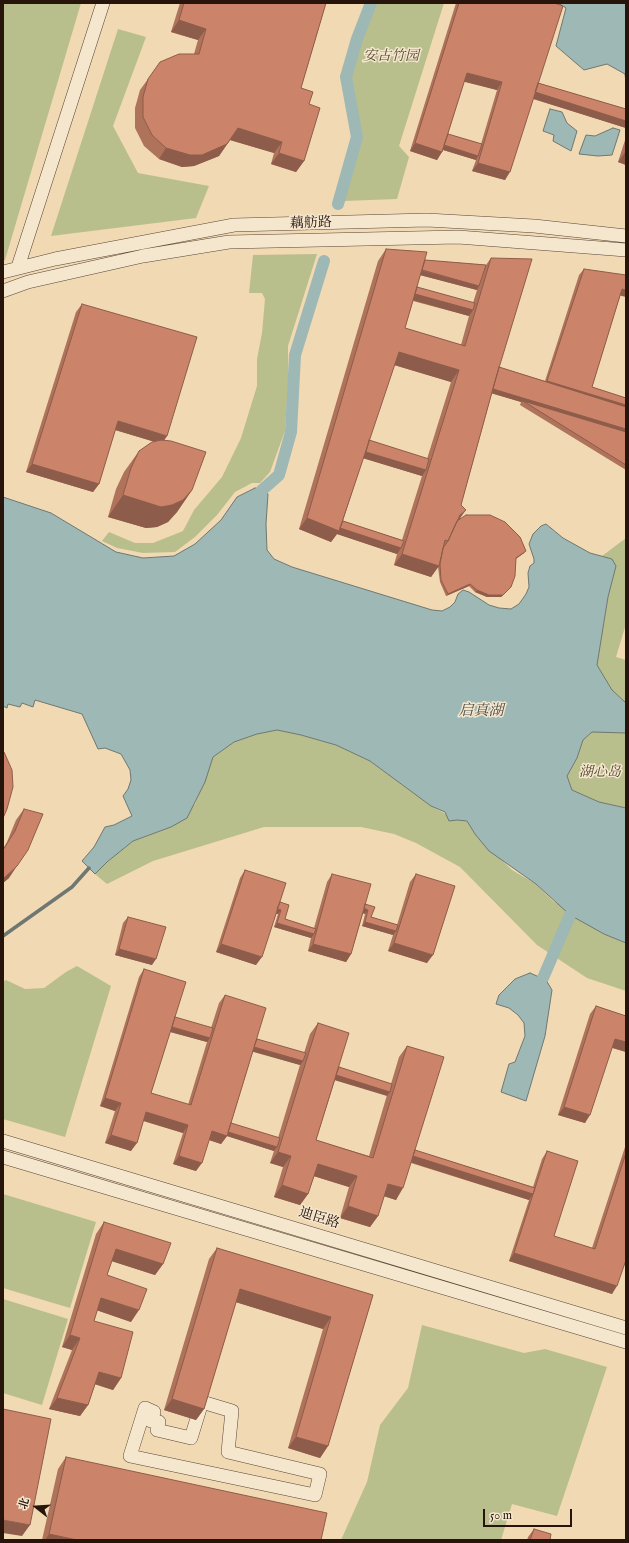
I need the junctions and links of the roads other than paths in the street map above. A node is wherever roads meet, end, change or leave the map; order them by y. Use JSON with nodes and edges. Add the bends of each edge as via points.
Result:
{"nodes":[{"id":1,"x":103,"y":3,"type":"edge"},
{"id":2,"x":626,"y":236,"type":"edge"},
{"id":3,"x":626,"y":250,"type":"edge"},
{"id":4,"x":18,"y":267,"type":"junction"},
{"id":5,"x":3,"y":272,"type":"edge"},
{"id":6,"x":3,"y":291,"type":"edge"},
{"id":7,"x":3,"y":1141,"type":"edge"},
{"id":8,"x":3,"y":1157,"type":"edge"},
{"id":9,"x":626,"y":1328,"type":"edge"},
{"id":10,"x":626,"y":1342,"type":"edge"},
{"id":11,"x":130,"y":1456,"type":"joint"}],
"edges":[{"from":1,"to":4,"type":"street"},
{"from":2,"to":4,"type":"street","name":"藕舫路","via":[[534,226],[427,220],[234,225]]},
{"from":3,"to":6,"type":"street","name":"藕舫路","via":[[458,237],[229,242],[143,256],[28,282]]},
{"from":4,"to":5,"type":"street","name":"藕舫路"},
{"from":7,"to":9,"type":"street","name":"迪臣路"},
{"from":8,"to":10,"type":"street"},
{"from":11,"to":11,"type":"street","via":[[145,1408],[154,1412],[151,1421],[159,1422],[157,1430],[191,1438],[202,1402],[232,1411],[228,1452],[320,1474],[315,1495]]}]}
